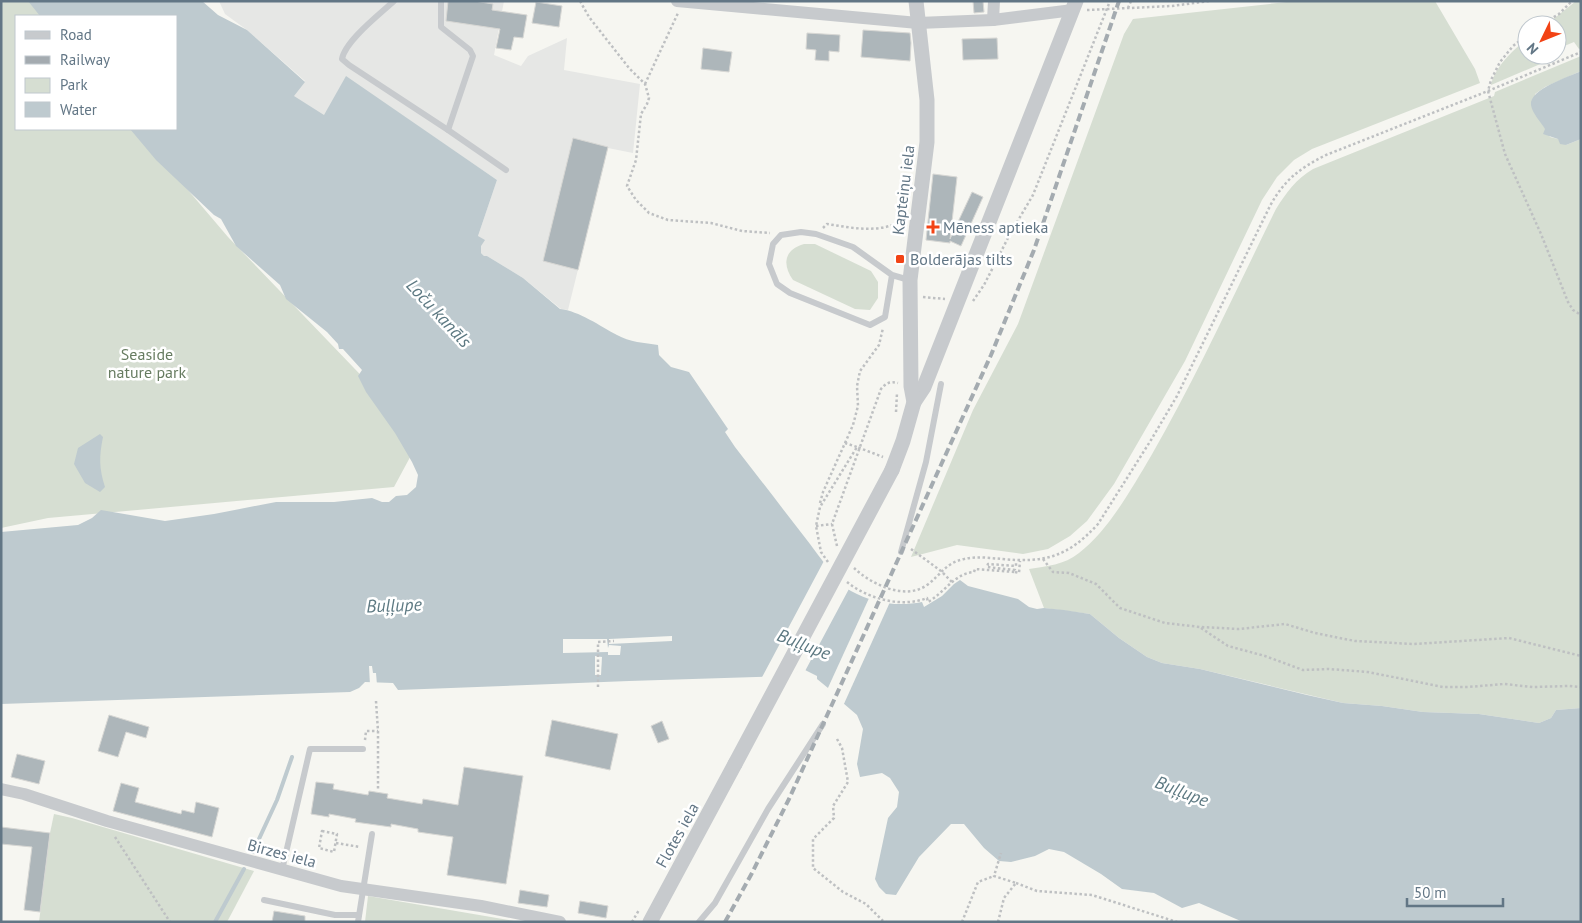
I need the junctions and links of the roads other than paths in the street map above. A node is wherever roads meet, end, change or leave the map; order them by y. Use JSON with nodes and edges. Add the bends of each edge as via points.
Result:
{"nodes":[{"id":1,"x":394,"y":1,"type":"edge"},
{"id":2,"x":441,"y":1,"type":"edge"},
{"id":3,"x":677,"y":1,"type":"edge"},
{"id":4,"x":916,"y":1,"type":"edge"},
{"id":5,"x":994,"y":1,"type":"edge"},
{"id":6,"x":684,"y":2,"type":"edge"},
{"id":7,"x":1074,"y":5,"type":"edge"},
{"id":8,"x":789,"y":6,"type":"edge"},
{"id":9,"x":993,"y":20,"type":"junction"},
{"id":10,"x":918,"y":23,"type":"junction"},
{"id":11,"x":448,"y":130,"type":"junction"},
{"id":12,"x":506,"y":170,"type":"dead end"},
{"id":13,"x":892,"y":275,"type":"junction"},
{"id":14,"x":910,"y":280,"type":"junction"},
{"id":15,"x":941,"y":384,"type":"dead end"},
{"id":16,"x":914,"y":402,"type":"junction"},
{"id":17,"x":886,"y":467,"type":"joint"},
{"id":18,"x":901,"y":552,"type":"dead end"},
{"id":19,"x":823,"y":724,"type":"dead end"},
{"id":20,"x":363,"y":749,"type":"road end"},
{"id":21,"x":1,"y":789,"type":"edge"},
{"id":22,"x":372,"y":834,"type":"dead end"},
{"id":23,"x":282,"y":870,"type":"junction"},
{"id":24,"x":364,"y":888,"type":"junction"},
{"id":25,"x":264,"y":900,"type":"dead end"},
{"id":26,"x":359,"y":919,"type":"edge"},
{"id":27,"x":560,"y":922,"type":"edge"},
{"id":28,"x":650,"y":922,"type":"edge"},
{"id":29,"x":699,"y":922,"type":"edge"}],
"edges":[{"from":1,"to":11,"type":"lane","via":[[363,28],[342,59]]},
{"from":2,"to":11,"type":"lane","via":[[441,27],[473,56]]},
{"from":3,"to":6,"type":"street"},
{"from":4,"to":10,"type":"street","name":"Kapteiņu iela"},
{"from":5,"to":9,"type":"street"},
{"from":6,"to":8,"type":"street"},
{"from":7,"to":9,"type":"street"},
{"from":7,"to":16,"type":"street","via":[[924,387]]},
{"from":8,"to":10,"type":"street"},
{"from":9,"to":10,"type":"street"},
{"from":10,"to":14,"type":"street","name":"Kapteiņu iela","via":[[927,100],[927,142]]},
{"from":11,"to":12,"type":"lane"},
{"from":13,"to":13,"type":"lane","via":[[853,247],[801,232],[781,234],[773,244],[769,264],[777,284],[790,293],[870,325],[885,317]]},
{"from":13,"to":14,"type":"lane"},
{"from":14,"to":16,"type":"street","name":"Kapteiņu iela"},
{"from":15,"to":18,"type":"lane","via":[[926,462]]},
{"from":16,"to":17,"type":"street","name":"Kapteiņu iela","via":[[903,440]]},
{"from":17,"to":28,"type":"street","name":"Flotes iela","bridge":true,"via":[[735,764]]},
{"from":19,"to":29,"type":"lane","via":[[768,809],[715,903]]},
{"from":20,"to":23,"type":"lane","via":[[310,749]]},
{"from":21,"to":23,"type":"street","name":"Birzes iela"},
{"from":22,"to":24,"type":"lane"},
{"from":23,"to":24,"type":"street","name":"Birzes iela","via":[[341,886]]},
{"from":24,"to":26,"type":"lane"},
{"from":24,"to":27,"type":"street","name":"Birzes iela"},
{"from":25,"to":26,"type":"lane"}]}
